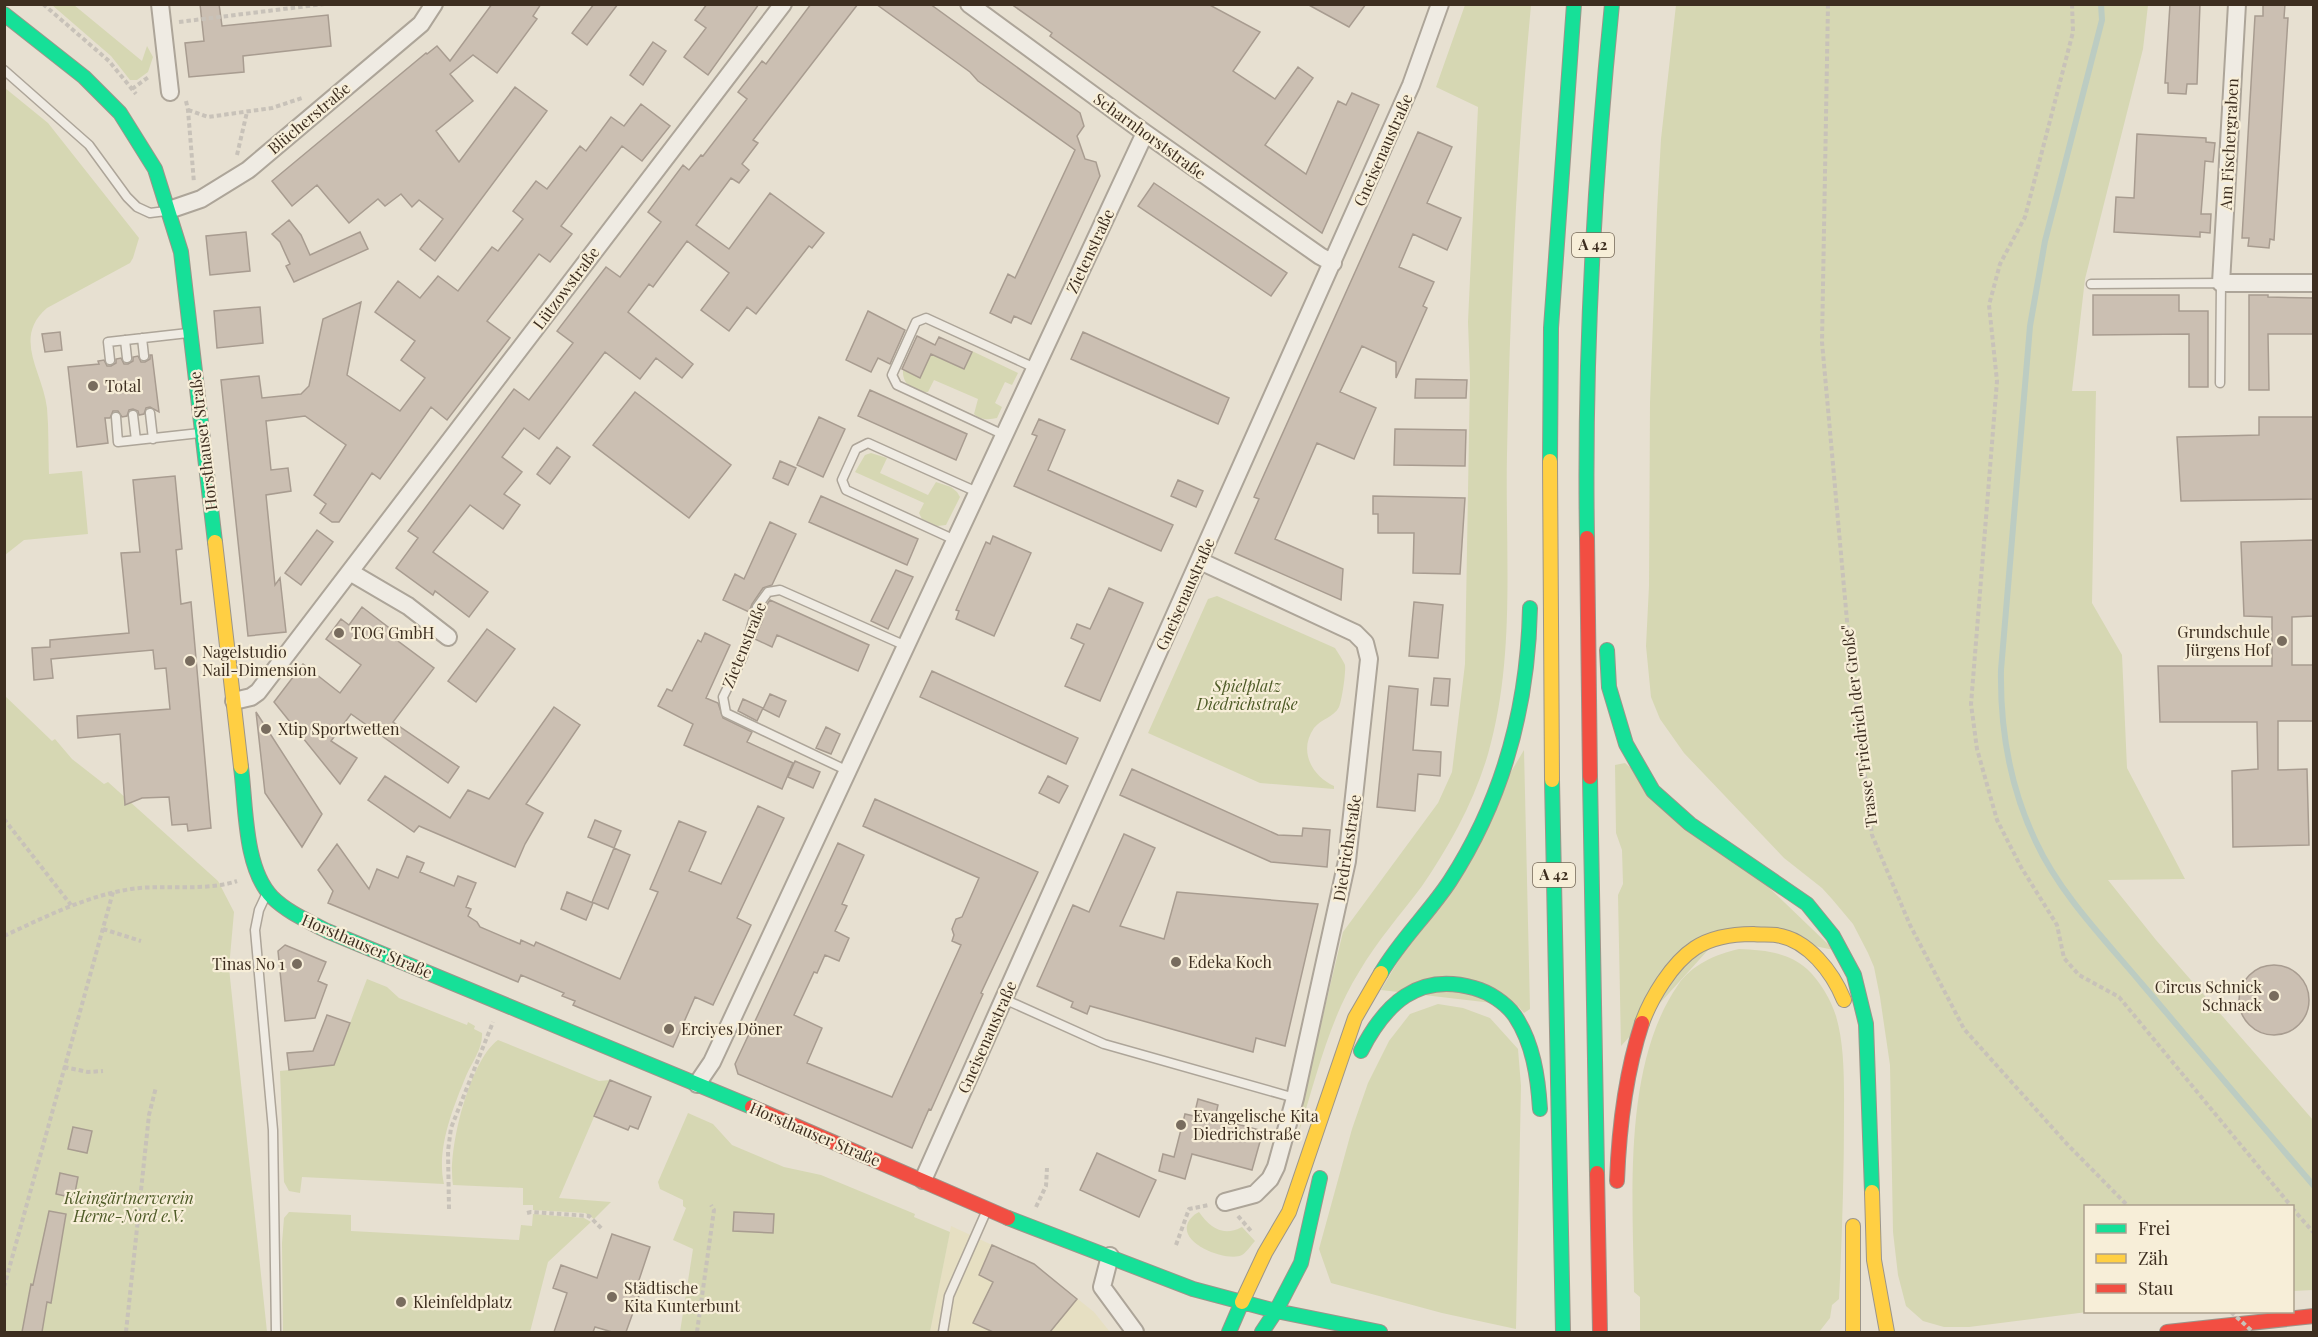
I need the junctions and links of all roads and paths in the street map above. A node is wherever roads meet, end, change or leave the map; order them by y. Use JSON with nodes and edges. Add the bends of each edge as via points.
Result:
{"nodes":[{"id":1,"x":160,"y":4,"type":"edge"},
{"id":2,"x":324,"y":4,"type":"edge"},
{"id":3,"x":434,"y":4,"type":"edge"},
{"id":4,"x":783,"y":4,"type":"edge"},
{"id":5,"x":969,"y":4,"type":"edge"},
{"id":6,"x":1440,"y":4,"type":"edge"},
{"id":7,"x":1574,"y":4,"type":"edge"},
{"id":8,"x":1612,"y":4,"type":"edge"},
{"id":9,"x":1828,"y":4,"type":"edge"},
{"id":10,"x":2072,"y":4,"type":"edge"},
{"id":11,"x":2237,"y":4,"type":"edge"},
{"id":12,"x":4,"y":14,"type":"edge"},
{"id":13,"x":162,"y":24,"type":"junction"},
{"id":14,"x":4,"y":70,"type":"edge"},
{"id":15,"x":170,"y":92,"type":"joint"},
{"id":16,"x":308,"y":95,"type":"dead end"},
{"id":17,"x":188,"y":110,"type":"junction"},
{"id":18,"x":247,"y":112,"type":"junction"},
{"id":19,"x":1145,"y":133,"type":"junction"},
{"id":20,"x":248,"y":170,"type":"junction"},
{"id":21,"x":201,"y":199,"type":"junction"},
{"id":22,"x":170,"y":210,"type":"junction"},
{"id":23,"x":1333,"y":263,"type":"junction"},
{"id":24,"x":2221,"y":283,"type":"junction"},
{"id":25,"x":2313,"y":283,"type":"edge"},
{"id":26,"x":2091,"y":284,"type":"dead end"},
{"id":27,"x":191,"y":333,"type":"junction"},
{"id":28,"x":142,"y":338,"type":"junction"},
{"id":29,"x":125,"y":340,"type":"junction"},
{"id":30,"x":144,"y":356,"type":"dead end"},
{"id":31,"x":127,"y":358,"type":"dead end"},
{"id":32,"x":110,"y":360,"type":"dead end"},
{"id":33,"x":1035,"y":368,"type":"junction"},
{"id":34,"x":2220,"y":383,"type":"dead end"},
{"id":35,"x":150,"y":413,"type":"dead end"},
{"id":36,"x":133,"y":415,"type":"dead end"},
{"id":37,"x":116,"y":417,"type":"dead end"},
{"id":38,"x":202,"y":433,"type":"junction"},
{"id":39,"x":1004,"y":435,"type":"junction"},
{"id":40,"x":153,"y":439,"type":"junction"},
{"id":41,"x":136,"y":441,"type":"junction"},
{"id":42,"x":1550,"y":462,"type":"junction"},
{"id":43,"x":1586,"y":486,"type":"junction"},
{"id":44,"x":1538,"y":489,"type":"dead end"},
{"id":45,"x":977,"y":492,"type":"junction"},
{"id":46,"x":1604,"y":502,"type":"dead end"},
{"id":47,"x":955,"y":540,"type":"junction"},
{"id":48,"x":1200,"y":561,"type":"junction"},
{"id":49,"x":350,"y":572,"type":"junction"},
{"id":50,"x":1530,"y":590,"type":"dead end"},
{"id":51,"x":1606,"y":635,"type":"dead end"},
{"id":52,"x":448,"y":637,"type":"dead end"},
{"id":53,"x":906,"y":646,"type":"junction"},
{"id":54,"x":234,"y":701,"type":"junction"},
{"id":55,"x":848,"y":771,"type":"junction"},
{"id":56,"x":4,"y":819,"type":"edge"},
{"id":57,"x":257,"y":874,"type":"junction"},
{"id":58,"x":113,"y":892,"type":"junction"},
{"id":59,"x":267,"y":892,"type":"junction"},
{"id":60,"x":71,"y":905,"type":"junction"},
{"id":61,"x":103,"y":930,"type":"junction"},
{"id":62,"x":4,"y":936,"type":"edge"},
{"id":63,"x":141,"y":941,"type":"dead end"},
{"id":64,"x":1004,"y":999,"type":"junction"},
{"id":65,"x":502,"y":1002,"type":"junction"},
{"id":66,"x":1847,"y":1010,"type":"dead end"},
{"id":67,"x":1853,"y":1049,"type":"dead end"},
{"id":68,"x":1355,"y":1064,"type":"dead end"},
{"id":69,"x":64,"y":1067,"type":"junction"},
{"id":70,"x":103,"y":1071,"type":"dead end"},
{"id":71,"x":1854,"y":1077,"type":"dead end"},
{"id":72,"x":697,"y":1084,"type":"junction"},
{"id":73,"x":156,"y":1087,"type":"dead end"},
{"id":74,"x":1295,"y":1098,"type":"junction"},
{"id":75,"x":1540,"y":1125,"type":"dead end"},
{"id":76,"x":1047,"y":1168,"type":"dead end"},
{"id":77,"x":1322,"y":1170,"type":"dead end"},
{"id":78,"x":923,"y":1180,"type":"junction"},
{"id":79,"x":1617,"y":1191,"type":"dead end"},
{"id":80,"x":1225,"y":1202,"type":"junction"},
{"id":81,"x":711,"y":1205,"type":"dead end"},
{"id":82,"x":2127,"y":1205,"type":"edge"},
{"id":83,"x":2290,"y":1205,"type":"edge"},
{"id":84,"x":448,"y":1209,"type":"dead end"},
{"id":85,"x":2294,"y":1209,"type":"edge"},
{"id":86,"x":987,"y":1210,"type":"junction"},
{"id":87,"x":1035,"y":1210,"type":"dead end"},
{"id":88,"x":1853,"y":1210,"type":"dead end"},
{"id":89,"x":527,"y":1213,"type":"dead end"},
{"id":90,"x":602,"y":1229,"type":"dead end"},
{"id":91,"x":1253,"y":1233,"type":"dead end"},
{"id":92,"x":2313,"y":1233,"type":"edge"},
{"id":93,"x":1176,"y":1245,"type":"dead end"},
{"id":94,"x":1110,"y":1256,"type":"junction"},
{"id":95,"x":1547,"y":1264,"type":"dead end"},
{"id":96,"x":4,"y":1287,"type":"edge"},
{"id":97,"x":1561,"y":1288,"type":"junction"},
{"id":98,"x":1611,"y":1294,"type":"dead end"},
{"id":99,"x":1242,"y":1302,"type":"junction"},
{"id":100,"x":1276,"y":1311,"type":"junction"},
{"id":101,"x":1599,"y":1312,"type":"junction"},
{"id":102,"x":2233,"y":1313,"type":"edge"},
{"id":103,"x":2313,"y":1316,"type":"edge"},
{"id":104,"x":126,"y":1332,"type":"edge"},
{"id":105,"x":276,"y":1332,"type":"edge"},
{"id":106,"x":697,"y":1332,"type":"edge"},
{"id":107,"x":943,"y":1332,"type":"edge"},
{"id":108,"x":1135,"y":1332,"type":"edge"},
{"id":109,"x":1229,"y":1332,"type":"edge"},
{"id":110,"x":1262,"y":1332,"type":"edge"},
{"id":111,"x":1380,"y":1332,"type":"edge"},
{"id":112,"x":1563,"y":1332,"type":"edge"},
{"id":113,"x":1600,"y":1332,"type":"edge"},
{"id":114,"x":1853,"y":1332,"type":"edge"},
{"id":115,"x":1887,"y":1332,"type":"edge"},
{"id":116,"x":2168,"y":1332,"type":"edge"},
{"id":117,"x":2253,"y":1332,"type":"edge"}],
"edges":[{"from":1,"to":13,"type":"street"},
{"from":2,"to":13,"type":"path"},
{"from":3,"to":20,"type":"street","name":"Blücherstraße","via":[[421,24]]},
{"from":4,"to":49,"type":"street","name":"Lützowstraße"},
{"from":5,"to":19,"type":"street","name":"Scharnhorststraße"},
{"from":6,"to":23,"type":"street","name":"Gneisenaustraße","via":[[1412,85]]},
{"from":7,"to":42,"type":"main road","number":"A 42","via":[[1551,327]]},
{"from":8,"to":43,"type":"main road","number":"A 42","via":[[1594,213]]},
{"from":9,"to":82,"type":"path","name":"Trasse \"Friedrich der Große\"","via":[[1822,342],[1849,643],[1872,835],[1910,925],[1964,1029]]},
{"from":10,"to":83,"type":"path","via":[[2073,32],[2025,217],[2000,264],[1989,305],[1997,381],[1971,704],[1977,749],[1997,820],[2058,925],[2064,958],[2079,975],[2119,997]]},
{"from":11,"to":24,"type":"street","name":"Am Fischergraben"},
{"from":12,"to":22,"type":"main road","name":"Horsthauser Straße","via":[[84,77],[120,113],[155,169]]},
{"from":13,"to":15,"type":"street"},
{"from":14,"to":22,"type":"lane","via":[[89,145],[137,207],[150,213]]},
{"from":15,"to":17,"type":"path","via":[[187,102]]},
{"from":16,"to":18,"type":"path"},
{"from":17,"to":18,"type":"path","via":[[208,117]]},
{"from":17,"to":21,"type":"path","via":[[194,183]]},
{"from":18,"to":20,"type":"path","via":[[237,156]]},
{"from":19,"to":23,"type":"street","name":"Scharnhorststraße"},
{"from":19,"to":33,"type":"street","name":"Zietenstraße"},
{"from":20,"to":21,"type":"street","name":"Blücherstraße"},
{"from":21,"to":22,"type":"street","name":"Blücherstraße"},
{"from":22,"to":27,"type":"main road","name":"Horsthauser Straße","via":[[181,252]]},
{"from":23,"to":48,"type":"street","name":"Gneisenaustraße"},
{"from":24,"to":25,"type":"street"},
{"from":24,"to":26,"type":"lane"},
{"from":24,"to":34,"type":"lane"},
{"from":27,"to":28,"type":"lane"},
{"from":27,"to":38,"type":"main road","name":"Horsthauser Straße"},
{"from":28,"to":29,"type":"lane"},
{"from":28,"to":30,"type":"lane"},
{"from":29,"to":31,"type":"lane"},
{"from":29,"to":32,"type":"lane","via":[[108,342]]},
{"from":33,"to":39,"type":"street","name":"Zietenstraße"},
{"from":33,"to":39,"type":"lane","via":[[926,318],[916,322],[892,375],[897,385]]},
{"from":35,"to":40,"type":"lane"},
{"from":36,"to":41,"type":"lane"},
{"from":37,"to":41,"type":"lane","via":[[118,442]]},
{"from":38,"to":40,"type":"lane"},
{"from":38,"to":54,"type":"main road","name":"Horsthauser Straße"},
{"from":39,"to":45,"type":"street","name":"Zietenstraße"},
{"from":40,"to":41,"type":"lane"},
{"from":42,"to":44,"type":"main road"},
{"from":42,"to":97,"type":"main road","number":"A 42"},
{"from":43,"to":46,"type":"main road"},
{"from":43,"to":101,"type":"main road","number":"A 42"},
{"from":45,"to":47,"type":"street","name":"Zietenstraße"},
{"from":45,"to":47,"type":"lane","via":[[868,443],[856,449],[842,480],[846,490]]},
{"from":47,"to":53,"type":"street","name":"Zietenstraße"},
{"from":48,"to":64,"type":"street","name":"Gneisenaustraße"},
{"from":48,"to":74,"type":"street","name":"Diedrichstraße","via":[[1355,633],[1369,651],[1347,861]]},
{"from":49,"to":52,"type":"street","via":[[408,606]]},
{"from":49,"to":54,"type":"street","name":"Lützowstraße","via":[[258,692]]},
{"from":50,"to":99,"type":"main road","via":[[1528,649],[1520,706],[1495,796],[1474,843],[1386,965],[1355,1018],[1289,1212]]},
{"from":51,"to":115,"type":"main road","via":[[1610,687],[1626,744],[1653,791],[1690,824],[1807,904],[1833,936],[1854,975],[1866,1024],[1874,1260]]},
{"from":53,"to":55,"type":"street","name":"Zietenstraße"},
{"from":53,"to":55,"type":"lane","name":"Zietenstraße","via":[[780,590],[768,592],[757,607],[742,656],[723,697],[726,713]]},
{"from":54,"to":57,"type":"main road","name":"Horsthauser Straße"},
{"from":55,"to":72,"type":"street","name":"Zietenstraße","via":[[712,1062]]},
{"from":56,"to":60,"type":"path"},
{"from":57,"to":58,"type":"path","via":[[221,886],[164,886]]},
{"from":57,"to":59,"type":"main road","name":"Horsthauser Straße"},
{"from":58,"to":60,"type":"path"},
{"from":58,"to":61,"type":"path"},
{"from":59,"to":65,"type":"main road","name":"Horsthauser Straße","via":[[327,931]]},
{"from":59,"to":105,"type":"lane","via":[[255,930],[273,1130]]},
{"from":60,"to":62,"type":"path"},
{"from":61,"to":63,"type":"path"},
{"from":61,"to":69,"type":"path"},
{"from":64,"to":74,"type":"lane","via":[[1104,1044]]},
{"from":64,"to":78,"type":"street","name":"Gneisenaustraße"},
{"from":65,"to":72,"type":"main road","name":"Horsthauser Straße"},
{"from":65,"to":84,"type":"path","via":[[451,1128]]},
{"from":66,"to":79,"type":"main road","via":[[1840,989],[1825,966],[1781,936],[1732,933],[1702,944],[1677,963],[1659,986],[1642,1019],[1629,1066],[1617,1144]]},
{"from":67,"to":71,"type":"main road"},
{"from":68,"to":75,"type":"main road","via":[[1369,1031],[1407,993],[1428,985],[1468,986],[1502,1004],[1514,1015],[1524,1034],[1534,1063]]},
{"from":69,"to":70,"type":"path"},
{"from":69,"to":96,"type":"path"},
{"from":72,"to":78,"type":"main road","name":"Horsthauser Straße"},
{"from":73,"to":104,"type":"path","via":[[149,1115]]},
{"from":74,"to":80,"type":"street","name":"Diedrichstraße","via":[[1270,1179],[1255,1194]]},
{"from":76,"to":87,"type":"path","via":[[1046,1186]]},
{"from":77,"to":100,"type":"main road","via":[[1300,1263]]},
{"from":78,"to":86,"type":"main road","name":"Horsthauser Straße"},
{"from":80,"to":91,"type":"path"},
{"from":80,"to":93,"type":"path","via":[[1189,1209]]},
{"from":81,"to":106,"type":"path","via":[[714,1210]]},
{"from":85,"to":92,"type":"path"},
{"from":86,"to":94,"type":"main road","name":"Horsthauser Straße"},
{"from":86,"to":107,"type":"lane","via":[[949,1296]]},
{"from":88,"to":114,"type":"main road"},
{"from":89,"to":90,"type":"path","via":[[589,1216]]},
{"from":94,"to":99,"type":"main road","name":"Horsthauser Straße","via":[[1193,1289]]},
{"from":94,"to":108,"type":"street","via":[[1102,1287]]},
{"from":95,"to":97,"type":"main road"},
{"from":97,"to":112,"type":"main road","number":"A 42"},
{"from":98,"to":101,"type":"main road"},
{"from":99,"to":100,"type":"main road","name":"Horsthauser Straße"},
{"from":99,"to":109,"type":"main road"},
{"from":100,"to":110,"type":"main road"},
{"from":100,"to":111,"type":"main road","name":"Horsthauser Straße"},
{"from":101,"to":113,"type":"main road","number":"A 42"},
{"from":102,"to":117,"type":"path","bridge":true},
{"from":103,"to":116,"type":"main road"}]}
